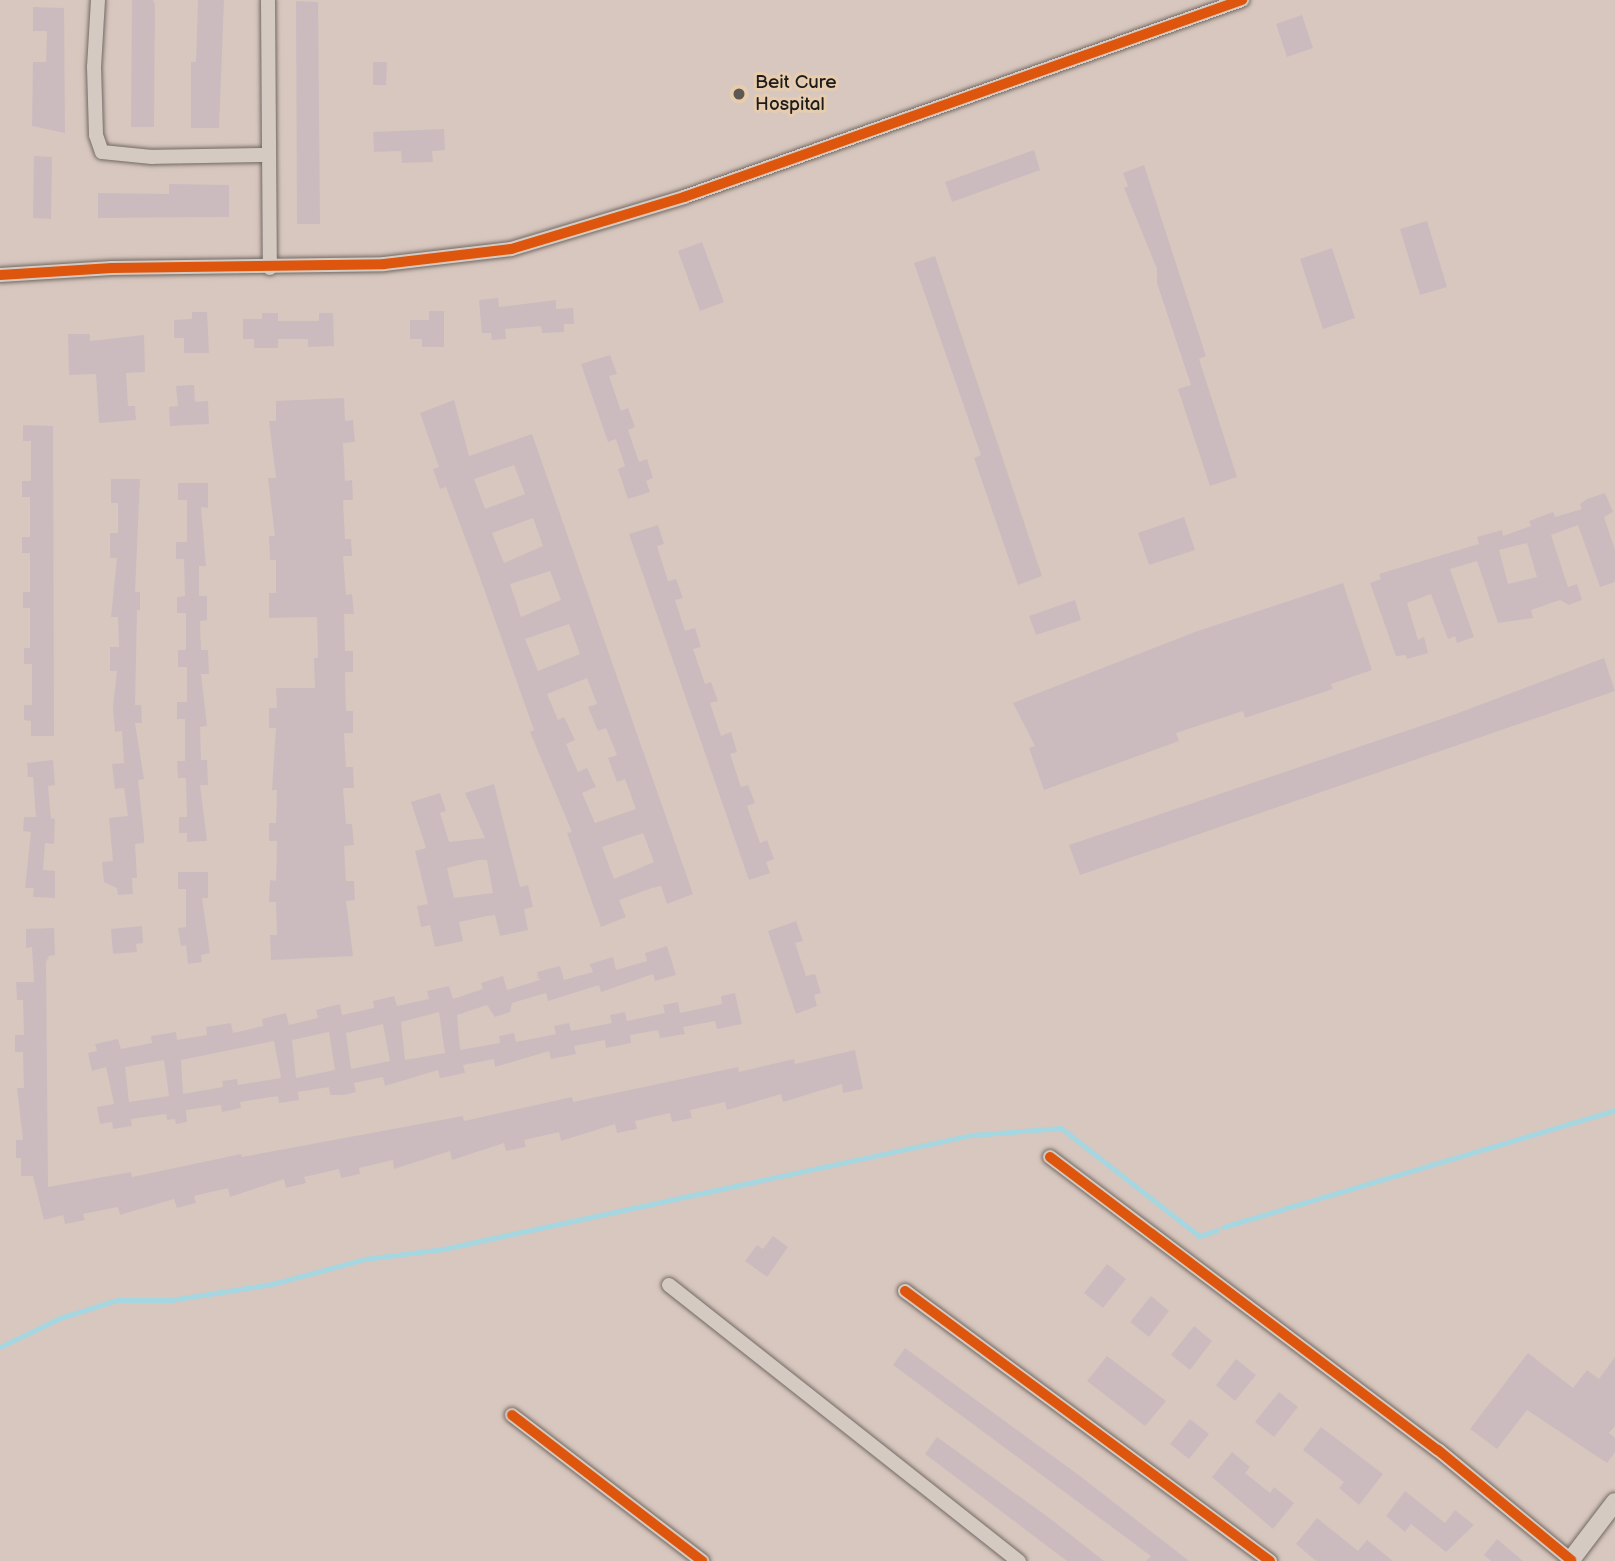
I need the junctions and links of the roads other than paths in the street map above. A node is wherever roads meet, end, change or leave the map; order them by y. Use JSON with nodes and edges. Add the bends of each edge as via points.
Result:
{"nodes":[{"id":1,"x":98,"y":0,"type":"edge"},
{"id":2,"x":268,"y":0,"type":"edge"},
{"id":3,"x":1242,"y":0,"type":"edge"},
{"id":4,"x":268,"y":155,"type":"junction"},
{"id":5,"x":270,"y":268,"type":"junction"},
{"id":6,"x":0,"y":275,"type":"edge"},
{"id":7,"x":1050,"y":1157,"type":"dead end"},
{"id":8,"x":669,"y":1285,"type":"dead end"},
{"id":9,"x":905,"y":1291,"type":"dead end"},
{"id":10,"x":512,"y":1415,"type":"dead end"},
{"id":11,"x":1615,"y":1502,"type":"edge"},
{"id":12,"x":1571,"y":1560,"type":"edge"},
{"id":13,"x":702,"y":1561,"type":"edge"},
{"id":14,"x":1019,"y":1561,"type":"edge"},
{"id":15,"x":1270,"y":1561,"type":"edge"}],
"edges":[{"from":1,"to":4,"type":"street","via":[[96,135],[102,152],[152,158]]},
{"from":2,"to":4,"type":"street"},
{"from":3,"to":5,"type":"street","via":[[603,225],[511,249],[452,258]]},
{"from":4,"to":5,"type":"street"},
{"from":5,"to":6,"type":"street","via":[[112,268]]},
{"from":7,"to":12,"type":"street","via":[[1438,1450]]},
{"from":8,"to":14,"type":"street"},
{"from":9,"to":15,"type":"street"},
{"from":10,"to":13,"type":"street"},
{"from":11,"to":12,"type":"street"}]}
